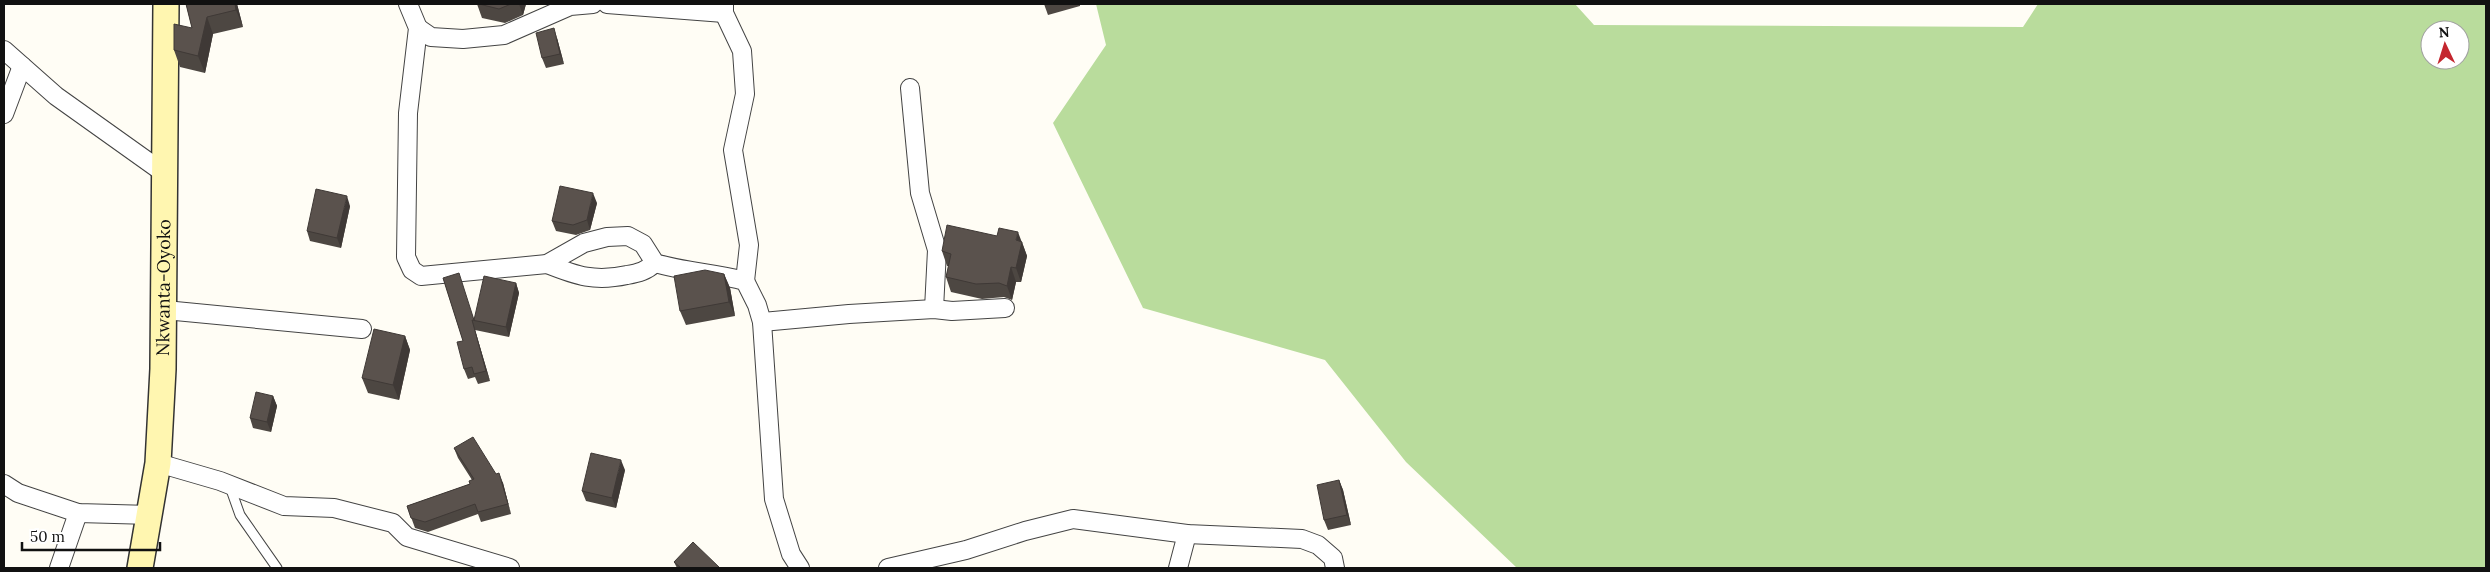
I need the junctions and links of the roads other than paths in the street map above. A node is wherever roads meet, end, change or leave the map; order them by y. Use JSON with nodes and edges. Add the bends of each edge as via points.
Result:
{"nodes":[{"id":1,"x":166,"y":4,"type":"edge"},
{"id":2,"x":408,"y":4,"type":"edge"},
{"id":3,"x":593,"y":4,"type":"edge"},
{"id":4,"x":607,"y":4,"type":"edge"},
{"id":5,"x":724,"y":8,"type":"edge"},
{"id":6,"x":418,"y":28,"type":"junction"},
{"id":7,"x":4,"y":50,"type":"edge"},
{"id":8,"x":22,"y":66,"type":"junction"},
{"id":9,"x":910,"y":88,"type":"dead end"},
{"id":10,"x":4,"y":114,"type":"edge"},
{"id":11,"x":164,"y":173,"type":"junction"},
{"id":12,"x":655,"y":263,"type":"junction"},
{"id":13,"x":547,"y":264,"type":"junction"},
{"id":14,"x":745,"y":281,"type":"junction"},
{"id":15,"x":1005,"y":308,"type":"dead end"},
{"id":16,"x":934,"y":309,"type":"junction"},
{"id":17,"x":165,"y":310,"type":"junction"},
{"id":18,"x":762,"y":322,"type":"junction"},
{"id":19,"x":362,"y":329,"type":"dead end"},
{"id":20,"x":158,"y":463,"type":"junction"},
{"id":21,"x":4,"y":484,"type":"edge"},
{"id":22,"x":228,"y":484,"type":"junction"},
{"id":23,"x":78,"y":513,"type":"junction"},
{"id":24,"x":150,"y":515,"type":"junction"},
{"id":25,"x":1187,"y":534,"type":"junction"},
{"id":26,"x":60,"y":568,"type":"edge"},
{"id":27,"x":140,"y":568,"type":"edge"},
{"id":28,"x":277,"y":568,"type":"edge"},
{"id":29,"x":510,"y":568,"type":"edge"},
{"id":30,"x":800,"y":568,"type":"edge"},
{"id":31,"x":888,"y":568,"type":"edge"},
{"id":32,"x":1178,"y":568,"type":"edge"},
{"id":33,"x":1335,"y":568,"type":"edge"}],
"edges":[{"from":1,"to":11,"type":"street","name":"Nkwanta-Oyoko"},
{"from":2,"to":6,"type":"street"},
{"from":3,"to":6,"type":"street","via":[[570,6],[504,35],[463,39],[431,37]]},
{"from":4,"to":5,"type":"street"},
{"from":5,"to":14,"type":"street","via":[[742,51],[745,85],[733,150],[750,245]]},
{"from":6,"to":13,"type":"street","via":[[408,113],[406,258],[412,270],[421,276]]},
{"from":7,"to":8,"type":"street"},
{"from":8,"to":10,"type":"street"},
{"from":8,"to":11,"type":"street","via":[[56,96]]},
{"from":9,"to":16,"type":"street","via":[[920,193],[937,250]]},
{"from":11,"to":17,"type":"street","name":"Nkwanta-Oyoko"},
{"from":12,"to":13,"type":"street","via":[[647,271],[606,280],[578,277]]},
{"from":12,"to":13,"type":"street","via":[[643,244],[628,236],[584,243]]},
{"from":12,"to":14,"type":"street"},
{"from":14,"to":18,"type":"street"},
{"from":15,"to":16,"type":"street"},
{"from":16,"to":18,"type":"street"},
{"from":17,"to":19,"type":"street"},
{"from":17,"to":20,"type":"street","name":"Nkwanta-Oyoko"},
{"from":18,"to":30,"type":"street","via":[[774,499],[791,554]]},
{"from":20,"to":22,"type":"street"},
{"from":20,"to":24,"type":"street","name":"Nkwanta-Oyoko"},
{"from":21,"to":23,"type":"street","via":[[18,493]]},
{"from":22,"to":28,"type":"lane","via":[[240,515]]},
{"from":22,"to":29,"type":"street","via":[[284,506],[334,508],[393,523],[407,537]]},
{"from":23,"to":24,"type":"street"},
{"from":23,"to":26,"type":"street"},
{"from":24,"to":27,"type":"street","name":"Nkwanta-Oyoko"},
{"from":25,"to":31,"type":"street","via":[[1073,519],[966,550]]},
{"from":25,"to":32,"type":"street"},
{"from":25,"to":33,"type":"street","via":[[1302,539],[1318,545],[1334,558]]}]}
